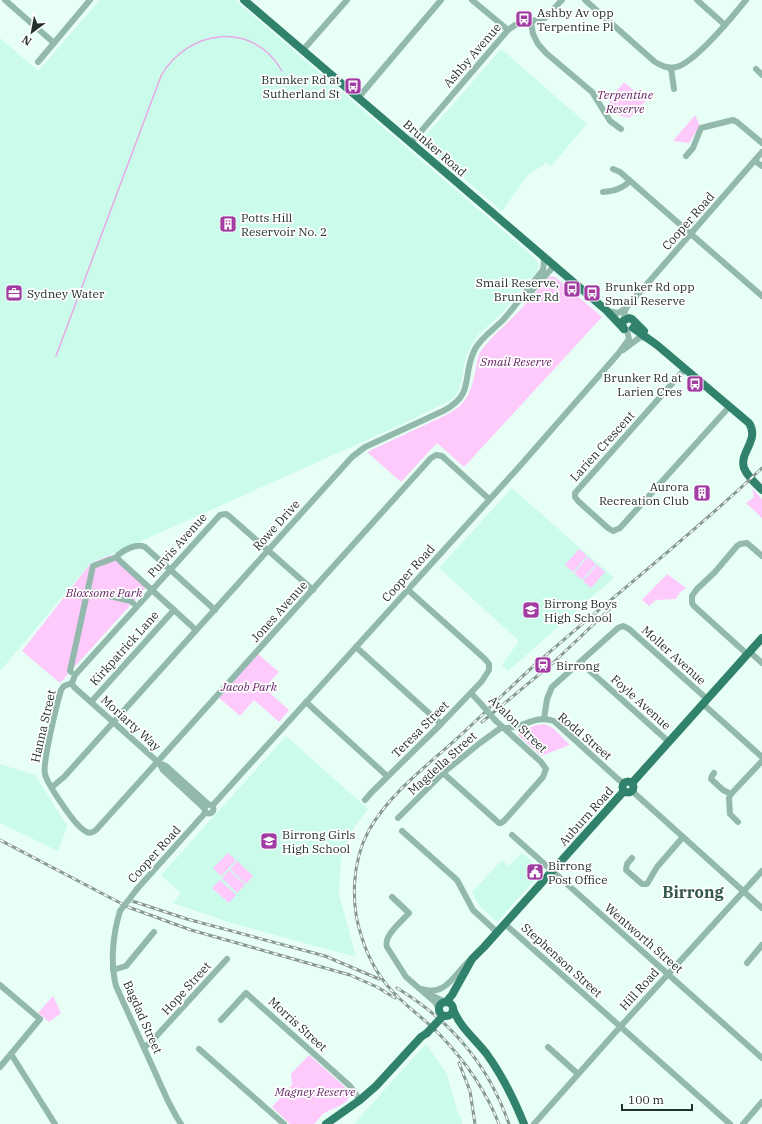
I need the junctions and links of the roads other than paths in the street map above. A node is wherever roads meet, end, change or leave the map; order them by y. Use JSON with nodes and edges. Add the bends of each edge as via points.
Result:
{"nodes":[{"id":1,"x":5,"y":0,"type":"edge"},
{"id":2,"x":90,"y":0,"type":"edge"},
{"id":3,"x":244,"y":0,"type":"edge"},
{"id":4,"x":347,"y":0,"type":"edge"},
{"id":5,"x":441,"y":0,"type":"edge"},
{"id":6,"x":472,"y":0,"type":"edge"},
{"id":7,"x":562,"y":0,"type":"edge"},
{"id":8,"x":585,"y":0,"type":"edge"},
{"id":9,"x":696,"y":0,"type":"edge"},
{"id":10,"x":746,"y":0,"type":"edge"},
{"id":11,"x":530,"y":22,"type":"junction"},
{"id":12,"x":725,"y":25,"type":"junction"},
{"id":13,"x":508,"y":30,"type":"junction"},
{"id":14,"x":54,"y":43,"type":"junction"},
{"id":15,"x":303,"y":50,"type":"junction"},
{"id":16,"x":38,"y":62,"type":"dead end"},
{"id":17,"x":671,"y":68,"type":"junction"},
{"id":18,"x":756,"y":69,"type":"dead end"},
{"id":19,"x":762,"y":74,"type":"edge"},
{"id":20,"x":674,"y":89,"type":"dead end"},
{"id":21,"x":358,"y":98,"type":"junction"},
{"id":22,"x":621,"y":129,"type":"dead end"},
{"id":23,"x":411,"y":143,"type":"junction"},
{"id":24,"x":762,"y":143,"type":"edge"},
{"id":25,"x":762,"y":152,"type":"edge"},
{"id":26,"x":686,"y":156,"type":"dead end"},
{"id":27,"x":754,"y":161,"type":"junction"},
{"id":28,"x":762,"y":166,"type":"edge"},
{"id":29,"x":613,"y":169,"type":"dead end"},
{"id":30,"x":630,"y":181,"type":"junction"},
{"id":31,"x":603,"y":192,"type":"dead end"},
{"id":32,"x":691,"y":234,"type":"junction"},
{"id":33,"x":543,"y":256,"type":"junction"},
{"id":34,"x":554,"y":266,"type":"junction"},
{"id":35,"x":762,"y":296,"type":"edge"},
{"id":36,"x":520,"y":300,"type":"junction"},
{"id":37,"x":628,"y":306,"type":"junction"},
{"id":38,"x":608,"y":312,"type":"junction"},
{"id":39,"x":629,"y":324,"type":"junction"},
{"id":40,"x":657,"y":345,"type":"junction"},
{"id":41,"x":618,"y":354,"type":"junction"},
{"id":42,"x":685,"y":369,"type":"junction"},
{"id":43,"x":729,"y":407,"type":"junction"},
{"id":44,"x":762,"y":490,"type":"edge"},
{"id":45,"x":488,"y":499,"type":"junction"},
{"id":46,"x":268,"y":550,"type":"junction"},
{"id":47,"x":117,"y":556,"type":"junction"},
{"id":48,"x":762,"y":556,"type":"edge"},
{"id":49,"x":170,"y":569,"type":"junction"},
{"id":50,"x":151,"y":590,"type":"junction"},
{"id":51,"x":313,"y":590,"type":"junction"},
{"id":52,"x":407,"y":590,"type":"junction"},
{"id":53,"x":88,"y":591,"type":"junction"},
{"id":54,"x":684,"y":599,"type":"dead end"},
{"id":55,"x":691,"y":599,"type":"junction"},
{"id":56,"x":133,"y":603,"type":"dead end"},
{"id":57,"x":174,"y":610,"type":"junction"},
{"id":58,"x":215,"y":610,"type":"junction"},
{"id":59,"x":196,"y":630,"type":"junction"},
{"id":60,"x":762,"y":638,"type":"edge"},
{"id":61,"x":356,"y":647,"type":"junction"},
{"id":62,"x":749,"y":653,"type":"junction"},
{"id":63,"x":580,"y":662,"type":"junction"},
{"id":64,"x":762,"y":662,"type":"edge"},
{"id":65,"x":71,"y":672,"type":"dead end"},
{"id":66,"x":72,"y":683,"type":"junction"},
{"id":67,"x":471,"y":693,"type":"junction"},
{"id":68,"x":91,"y":702,"type":"junction"},
{"id":69,"x":306,"y":702,"type":"junction"},
{"id":70,"x":705,"y":702,"type":"junction"},
{"id":71,"x":544,"y":719,"type":"junction"},
{"id":72,"x":113,"y":722,"type":"junction"},
{"id":73,"x":441,"y":724,"type":"junction"},
{"id":74,"x":503,"y":728,"type":"junction"},
{"id":75,"x":668,"y":742,"type":"junction"},
{"id":76,"x":762,"y":757,"type":"edge"},
{"id":77,"x":762,"y":761,"type":"edge"},
{"id":78,"x":159,"y":763,"type":"junction"},
{"id":79,"x":443,"y":773,"type":"junction"},
{"id":80,"x":714,"y":773,"type":"dead end"},
{"id":81,"x":388,"y":776,"type":"junction"},
{"id":82,"x":52,"y":787,"type":"junction"},
{"id":83,"x":628,"y":787,"type":"junction"},
{"id":84,"x":731,"y":794,"type":"junction"},
{"id":85,"x":366,"y":800,"type":"dead end"},
{"id":86,"x":208,"y":807,"type":"junction"},
{"id":87,"x":398,"y":818,"type":"dead end"},
{"id":88,"x":738,"y":822,"type":"dead end"},
{"id":89,"x":402,"y":831,"type":"dead end"},
{"id":90,"x":92,"y":833,"type":"joint"},
{"id":91,"x":512,"y":835,"type":"dead end"},
{"id":92,"x":683,"y":837,"type":"junction"},
{"id":93,"x":632,"y":858,"type":"dead end"},
{"id":94,"x":552,"y":871,"type":"junction"},
{"id":95,"x":762,"y":871,"type":"edge"},
{"id":96,"x":744,"y":891,"type":"junction"},
{"id":97,"x":392,"y":897,"type":"dead end"},
{"id":98,"x":762,"y":908,"type":"edge"},
{"id":99,"x":120,"y":911,"type":"joint"},
{"id":100,"x":505,"y":924,"type":"junction"},
{"id":101,"x":154,"y":932,"type":"dead end"},
{"id":102,"x":497,"y":932,"type":"junction"},
{"id":103,"x":762,"y":945,"type":"edge"},
{"id":104,"x":484,"y":947,"type":"junction"},
{"id":105,"x":476,"y":954,"type":"junction"},
{"id":106,"x":227,"y":959,"type":"dead end"},
{"id":107,"x":746,"y":963,"type":"dead end"},
{"id":108,"x":113,"y":970,"type":"junction"},
{"id":109,"x":668,"y":974,"type":"junction"},
{"id":110,"x":0,"y":985,"type":"edge"},
{"id":111,"x":422,"y":990,"type":"junction"},
{"id":112,"x":445,"y":1002,"type":"junction"},
{"id":113,"x":453,"y":1008,"type":"junction"},
{"id":114,"x":442,"y":1014,"type":"junction"},
{"id":115,"x":221,"y":1020,"type":"dead end"},
{"id":116,"x":461,"y":1025,"type":"junction"},
{"id":117,"x":620,"y":1027,"type":"junction"},
{"id":118,"x":548,"y":1046,"type":"dead end"},
{"id":119,"x":144,"y":1047,"type":"junction"},
{"id":120,"x":199,"y":1049,"type":"dead end"},
{"id":121,"x":11,"y":1054,"type":"junction"},
{"id":122,"x":762,"y":1058,"type":"edge"},
{"id":123,"x":0,"y":1067,"type":"edge"},
{"id":124,"x":578,"y":1074,"type":"junction"},
{"id":125,"x":360,"y":1100,"type":"junction"},
{"id":126,"x":762,"y":1102,"type":"edge"},
{"id":127,"x":55,"y":1124,"type":"edge"},
{"id":128,"x":181,"y":1124,"type":"edge"},
{"id":129,"x":284,"y":1124,"type":"edge"},
{"id":130,"x":326,"y":1124,"type":"edge"},
{"id":131,"x":524,"y":1124,"type":"edge"},
{"id":132,"x":534,"y":1124,"type":"edge"},
{"id":133,"x":730,"y":1124,"type":"edge"},
{"id":134,"x":743,"y":1124,"type":"edge"}],
"edges":[{"from":1,"to":14,"type":"street"},
{"from":2,"to":14,"type":"street"},
{"from":3,"to":15,"type":"main road","name":"Brunker Road"},
{"from":4,"to":15,"type":"street"},
{"from":5,"to":21,"type":"street"},
{"from":6,"to":13,"type":"street"},
{"from":7,"to":11,"type":"street","name":"Ashby Avenue","via":[[545,18]]},
{"from":8,"to":17,"type":"street","via":[[656,62],[663,67]]},
{"from":9,"to":12,"type":"street"},
{"from":10,"to":12,"type":"street"},
{"from":11,"to":13,"type":"street","name":"Ashby Avenue","via":[[515,25]]},
{"from":11,"to":22,"type":"street","via":[[538,44],[592,92],[610,121]]},
{"from":12,"to":17,"type":"street","via":[[683,65]]},
{"from":13,"to":23,"type":"street","name":"Ashby Avenue"},
{"from":14,"to":16,"type":"street"},
{"from":15,"to":21,"type":"main road","name":"Brunker Road"},
{"from":17,"to":20,"type":"street"},
{"from":18,"to":19,"type":"street"},
{"from":21,"to":23,"type":"main road","name":"Brunker Road"},
{"from":23,"to":33,"type":"main road","name":"Brunker Road"},
{"from":24,"to":26,"type":"street","via":[[733,120],[701,128]]},
{"from":25,"to":27,"type":"street","name":"Cooper Road"},
{"from":27,"to":28,"type":"street"},
{"from":27,"to":32,"type":"street","name":"Cooper Road"},
{"from":29,"to":30,"type":"street"},
{"from":30,"to":31,"type":"street","via":[[620,189]]},
{"from":30,"to":32,"type":"street"},
{"from":32,"to":35,"type":"street"},
{"from":32,"to":37,"type":"street","name":"Cooper Road"},
{"from":33,"to":34,"type":"main road","name":"Brunker Road"},
{"from":33,"to":36,"type":"street","name":"Rowe Drive","via":[[543,270]]},
{"from":34,"to":36,"type":"street","name":"Rowe Drive"},
{"from":34,"to":38,"type":"main road","name":"Brunker Road"},
{"from":36,"to":46,"type":"street","name":"Rowe Drive","via":[[478,345],[470,365],[467,385],[459,400],[443,411],[358,452]]},
{"from":37,"to":38,"type":"street","via":[[618,312]]},
{"from":37,"to":39,"type":"street","via":[[624,315]]},
{"from":38,"to":39,"type":"main road","name":"Brunker Road"},
{"from":39,"to":40,"type":"main road","name":"Brunker Road"},
{"from":39,"to":41,"type":"street","via":[[633,334],[632,340]]},
{"from":40,"to":41,"type":"street","via":[[641,337]]},
{"from":40,"to":42,"type":"main road","name":"Brunker Road"},
{"from":41,"to":45,"type":"street","name":"Cooper Road"},
{"from":42,"to":43,"type":"main road","name":"Brunker Road"},
{"from":42,"to":43,"type":"street","name":"Larien Crescent","via":[[575,493],[578,501],[608,528],[613,531],[620,528]]},
{"from":43,"to":44,"type":"main road","name":"Brunker Road","via":[[749,423],[752,430],[752,441],[744,466]]},
{"from":45,"to":51,"type":"street","name":"Jones Avenue","via":[[447,460],[436,455]]},
{"from":45,"to":52,"type":"street","name":"Cooper Road"},
{"from":46,"to":49,"type":"street","name":"Purvis Avenue","via":[[229,516],[223,514],[216,518]]},
{"from":46,"to":51,"type":"street"},
{"from":46,"to":58,"type":"street","name":"Rowe Drive"},
{"from":47,"to":49,"type":"street","via":[[138,545],[145,547]]},
{"from":47,"to":50,"type":"street"},
{"from":47,"to":53,"type":"street","via":[[94,566],[88,581]]},
{"from":48,"to":55,"type":"street","via":[[747,543],[740,544],[694,592]]},
{"from":49,"to":50,"type":"street","name":"Purvis Avenue"},
{"from":49,"to":58,"type":"street"},
{"from":50,"to":57,"type":"street"},
{"from":50,"to":66,"type":"street","name":"Purvis Avenue","via":[[75,675]]},
{"from":51,"to":78,"type":"street","name":"Jones Avenue"},
{"from":52,"to":61,"type":"street","name":"Cooper Road"},
{"from":52,"to":67,"type":"street","name":"Teresa Street","via":[[489,664],[488,672]]},
{"from":53,"to":56,"type":"street"},
{"from":53,"to":65,"type":"street"},
{"from":54,"to":55,"type":"street"},
{"from":55,"to":62,"type":"street","via":[[694,606]]},
{"from":57,"to":59,"type":"street"},
{"from":57,"to":68,"type":"street","name":"Kirkpatrick Lane"},
{"from":58,"to":59,"type":"street","name":"Rowe Drive"},
{"from":59,"to":72,"type":"street","name":"Rowe Drive"},
{"from":60,"to":62,"type":"main road","name":"Auburn Road"},
{"from":61,"to":69,"type":"street","name":"Cooper Road"},
{"from":61,"to":73,"type":"street"},
{"from":62,"to":64,"type":"street"},
{"from":62,"to":70,"type":"main road","name":"Auburn Road"},
{"from":63,"to":70,"type":"street","name":"Moller Avenue","via":[[620,627],[627,627]]},
{"from":63,"to":71,"type":"street","via":[[552,687]]},
{"from":63,"to":75,"type":"street","name":"Foyle Avenue"},
{"from":66,"to":68,"type":"street","name":"Moriarty Way"},
{"from":66,"to":82,"type":"street","name":"Hanna Street","via":[[61,690],[46,759],[45,774]]},
{"from":67,"to":73,"type":"street","name":"Teresa Street"},
{"from":67,"to":74,"type":"street","name":"Avalon Street","bridge":true},
{"from":68,"to":72,"type":"street","name":"Moriarty Way"},
{"from":69,"to":81,"type":"street"},
{"from":69,"to":86,"type":"street","name":"Cooper Road"},
{"from":70,"to":75,"type":"main road","name":"Auburn Road"},
{"from":70,"to":76,"type":"street","name":"Moller Avenue"},
{"from":71,"to":74,"type":"street","name":"Rodd Street"},
{"from":71,"to":83,"type":"street","name":"Rodd Street","via":[[558,724]]},
{"from":72,"to":78,"type":"street","name":"Moriarty Way"},
{"from":72,"to":82,"type":"street","name":"Rowe Drive"},
{"from":73,"to":81,"type":"street","name":"Teresa Street"},
{"from":74,"to":79,"type":"street","name":"Magdella Street"},
{"from":74,"to":79,"type":"street","name":"Avalon Street","via":[[545,766],[546,772],[502,823],[496,821]]},
{"from":75,"to":83,"type":"main road","name":"Auburn Road"},
{"from":77,"to":84,"type":"street"},
{"from":78,"to":86,"type":"street","name":"Moriarty Way","via":[[163,770]]},
{"from":78,"to":90,"type":"street","name":"Jones Avenue"},
{"from":79,"to":87,"type":"street","name":"Magdella Street"},
{"from":80,"to":84,"type":"street","via":[[711,779]]},
{"from":81,"to":85,"type":"street","name":"Teresa Street"},
{"from":82,"to":90,"type":"street","name":"Hanna Street","via":[[72,820],[86,832]]},
{"from":83,"to":92,"type":"street","name":"Rodd Street"},
{"from":83,"to":94,"type":"main road","name":"Auburn Road"},
{"from":84,"to":88,"type":"street","via":[[730,814]]},
{"from":86,"to":99,"type":"street","name":"Cooper Road","bridge":true},
{"from":89,"to":102,"type":"street","via":[[457,880],[473,910]]},
{"from":91,"to":94,"type":"street","name":"Wentworth Street"},
{"from":92,"to":93,"type":"street","via":[[657,867],[648,884],[637,881],[626,870]]},
{"from":92,"to":96,"type":"street","name":"Rodd Street"},
{"from":94,"to":100,"type":"main road","name":"Auburn Road"},
{"from":94,"to":109,"type":"street","name":"Wentworth Street"},
{"from":95,"to":96,"type":"street","name":"Hill Road"},
{"from":96,"to":98,"type":"street","name":"Rodd Street"},
{"from":96,"to":109,"type":"street","name":"Hill Road"},
{"from":97,"to":111,"type":"street","via":[[410,913],[388,937],[386,945],[403,973]]},
{"from":99,"to":108,"type":"street","name":"Bagdad Street","via":[[114,936]]},
{"from":100,"to":102,"type":"main road","name":"Auburn Road"},
{"from":100,"to":117,"type":"street","name":"Stephenson Street"},
{"from":101,"to":108,"type":"street","via":[[126,966]]},
{"from":102,"to":104,"type":"main road","name":"Auburn Road"},
{"from":103,"to":107,"type":"street"},
{"from":104,"to":105,"type":"main road","name":"Auburn Road"},
{"from":104,"to":113,"type":"main road","name":"Auburn Road","via":[[456,997]]},
{"from":105,"to":111,"type":"street","name":"Auburn Road","via":[[442,989]]},
{"from":105,"to":112,"type":"main road","name":"Auburn Road","via":[[452,995]]},
{"from":106,"to":119,"type":"street","name":"Hope Street"},
{"from":108,"to":119,"type":"street","name":"Bagdad Street","via":[[116,986]]},
{"from":109,"to":117,"type":"street","name":"Hill Road"},
{"from":109,"to":122,"type":"street","name":"Wentworth Street"},
{"from":110,"to":121,"type":"street","via":[[40,1019]]},
{"from":111,"to":112,"type":"street"},
{"from":111,"to":114,"type":"street","via":[[435,1002]]},
{"from":112,"to":113,"type":"main road","via":[[451,1003]]},
{"from":112,"to":114,"type":"main road","via":[[440,1005]]},
{"from":113,"to":114,"type":"main road","via":[[451,1014]]},
{"from":113,"to":116,"type":"main road"},
{"from":114,"to":116,"type":"main road"},
{"from":114,"to":125,"type":"main road","bridge":true,"via":[[385,1077]]},
{"from":115,"to":125,"type":"street","name":"Morris Street","via":[[246,993],[350,1086]]},
{"from":116,"to":131,"type":"main road","via":[[495,1067],[512,1096]]},
{"from":117,"to":124,"type":"street","name":"Hill Road"},
{"from":117,"to":133,"type":"street","name":"Stephenson Street"},
{"from":118,"to":124,"type":"street"},
{"from":119,"to":128,"type":"street","name":"Bagdad Street"},
{"from":120,"to":129,"type":"street"},
{"from":121,"to":123,"type":"street"},
{"from":121,"to":127,"type":"street"},
{"from":124,"to":132,"type":"street","name":"Hill Road"},
{"from":125,"to":130,"type":"main road"},
{"from":126,"to":134,"type":"street"}]}
